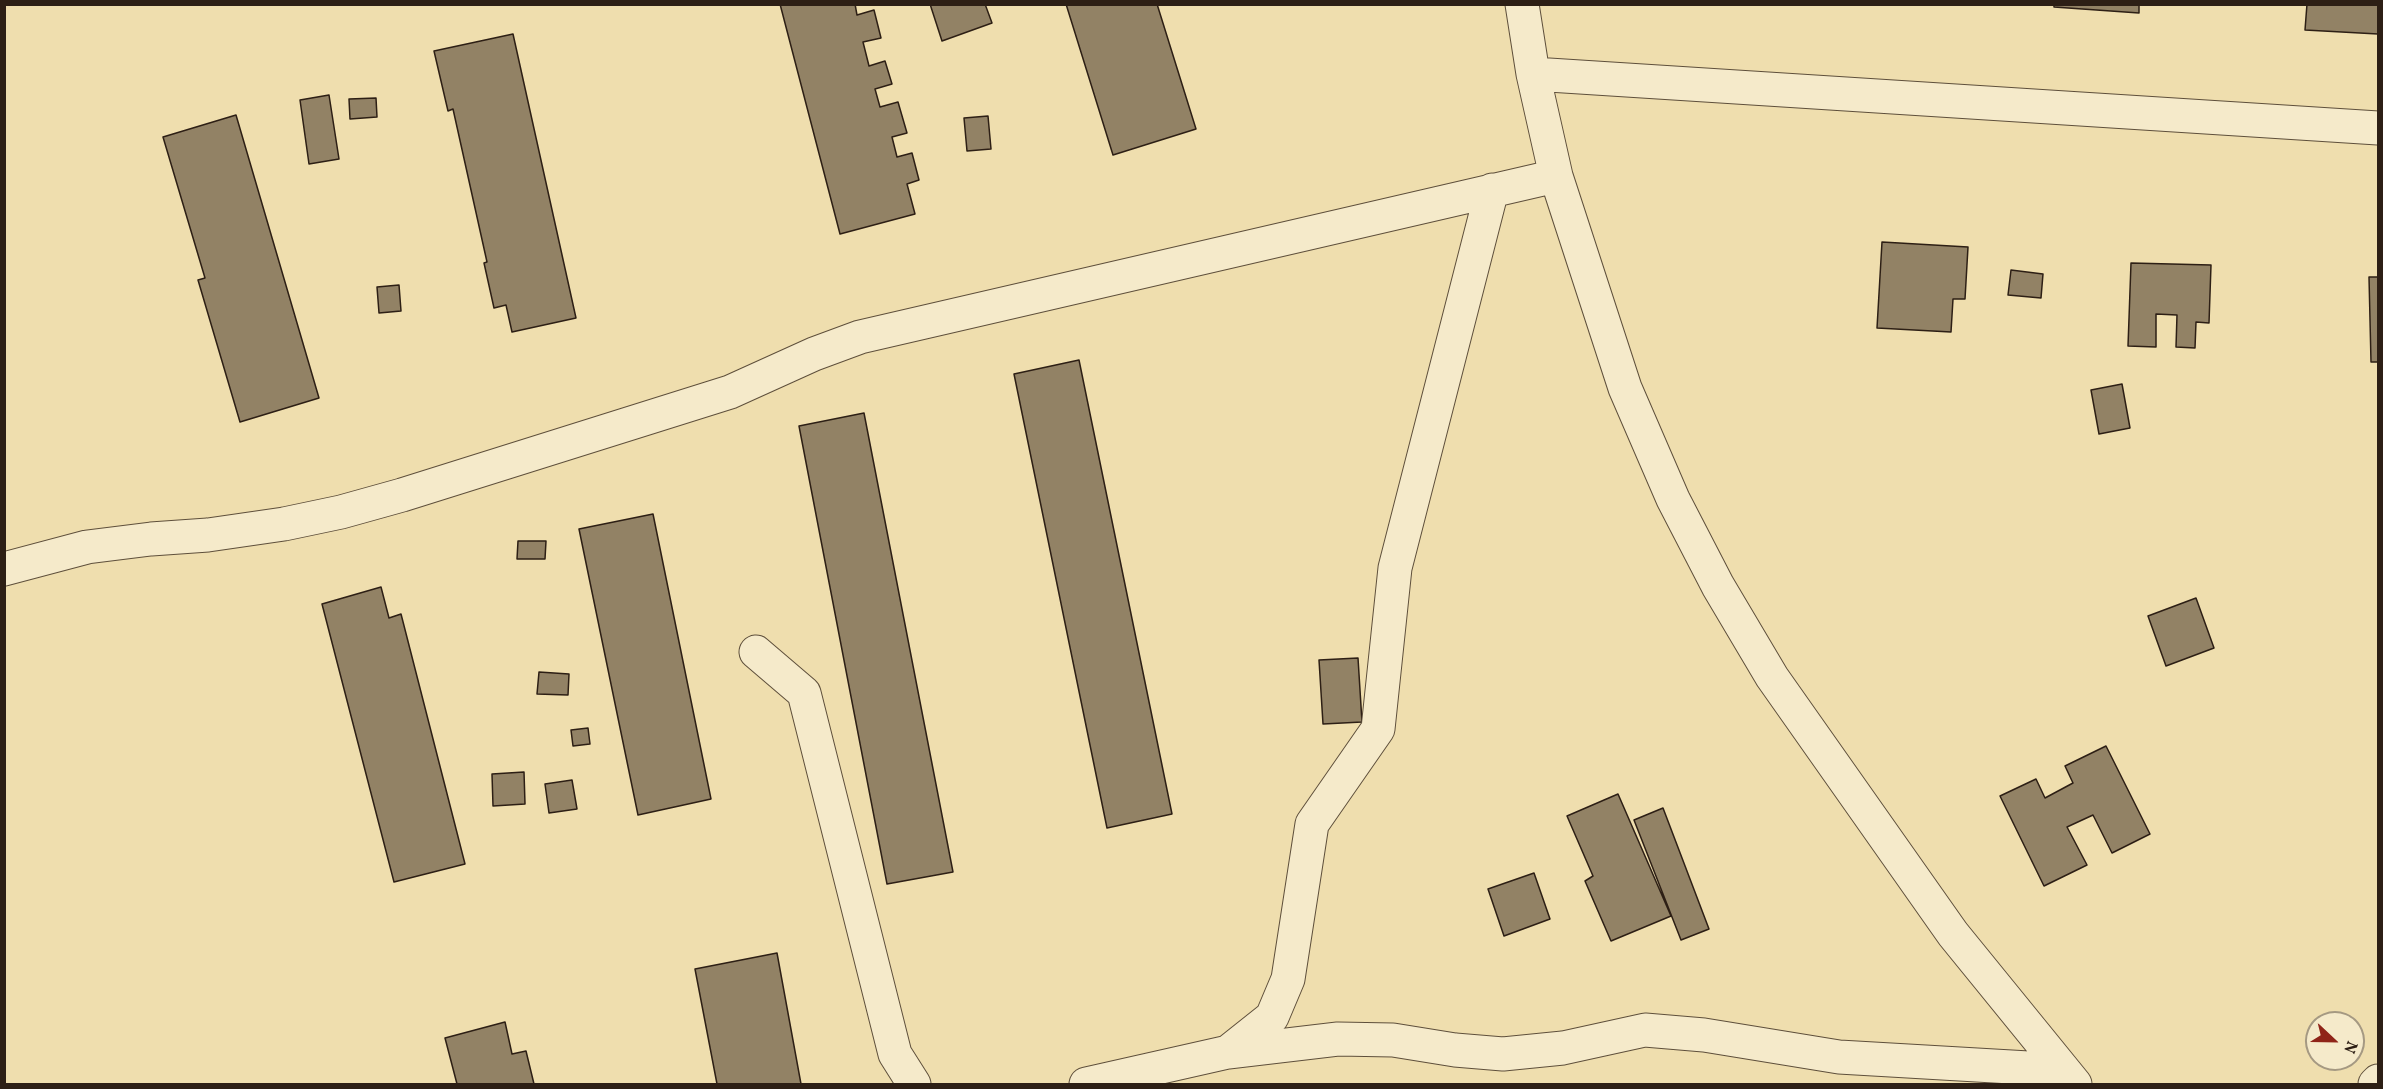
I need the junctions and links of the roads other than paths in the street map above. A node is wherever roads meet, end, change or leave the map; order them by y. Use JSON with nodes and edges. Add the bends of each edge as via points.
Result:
{"nodes":[{"id":1,"x":1522,"y":4,"type":"edge"},
{"id":2,"x":1533,"y":74,"type":"junction"},
{"id":3,"x":2379,"y":128,"type":"edge"},
{"id":4,"x":1556,"y":176,"type":"junction"},
{"id":5,"x":1492,"y":190,"type":"junction"},
{"id":6,"x":4,"y":569,"type":"edge"},
{"id":7,"x":756,"y":652,"type":"dead end"},
{"id":8,"x":1228,"y":1052,"type":"junction"},
{"id":9,"x":2069,"y":1077,"type":"edge"},
{"id":10,"x":2379,"y":1081,"type":"edge"},
{"id":11,"x":914,"y":1084,"type":"edge"},
{"id":12,"x":1086,"y":1084,"type":"edge"},
{"id":13,"x":2375,"y":1084,"type":"edge"}],
"edges":[{"from":1,"to":2,"type":"street"},
{"from":2,"to":3,"type":"street"},
{"from":2,"to":4,"type":"street"},
{"from":4,"to":5,"type":"street"},
{"from":4,"to":9,"type":"street","via":[[1625,388],[1673,499],[1718,586],[1772,677],[1947,924]]},
{"from":5,"to":6,"type":"street","via":[[860,337],[730,392],[341,512],[208,535],[87,547]]},
{"from":5,"to":8,"type":"street","via":[[1395,568],[1378,729],[1312,824],[1288,980],[1272,1017]]},
{"from":7,"to":11,"type":"street","via":[[804,693],[895,1054]]},
{"from":8,"to":9,"type":"street","via":[[1338,1039],[1394,1040],[1503,1054],[1563,1048],[1645,1030],[1704,1035],[1839,1057]]},
{"from":8,"to":12,"type":"street"},
{"from":10,"to":13,"type":"street"}]}
